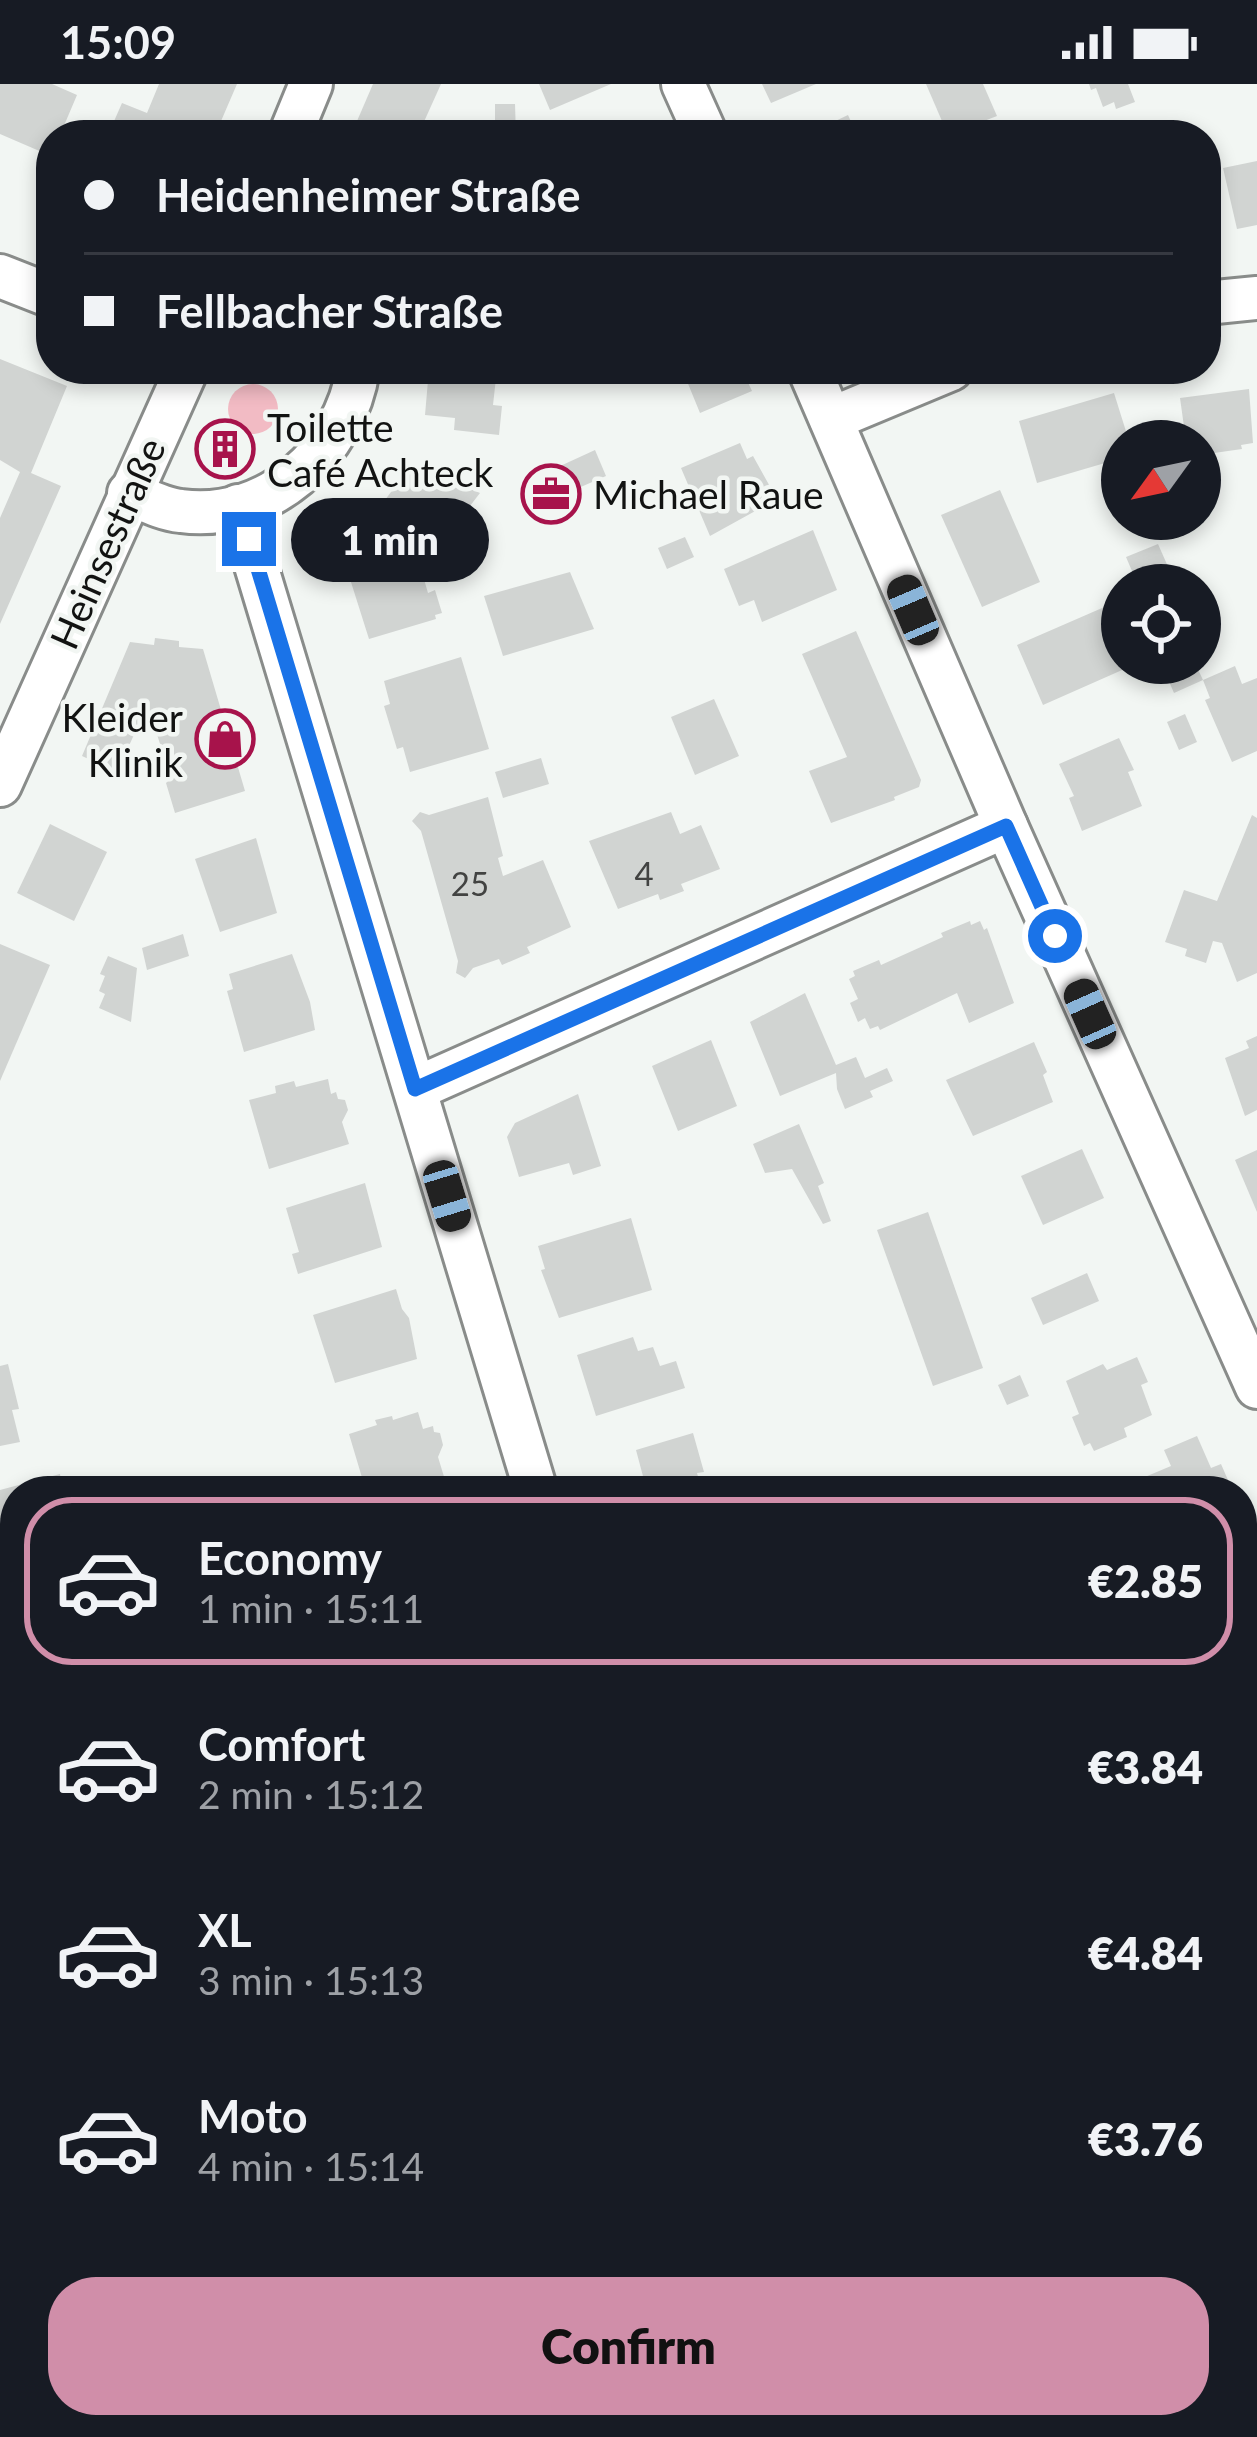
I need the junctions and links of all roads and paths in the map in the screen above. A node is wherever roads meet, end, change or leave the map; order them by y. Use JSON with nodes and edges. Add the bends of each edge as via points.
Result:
{"nodes":[{"id":1,"x":311,"y":84,"type":"edge"},
{"id":2,"x":683,"y":84,"type":"edge"},
{"id":3,"x":296,"y":120,"type":"edge"},
{"id":4,"x":699,"y":120,"type":"edge"},
{"id":5,"x":0,"y":276,"type":"edge"},
{"id":6,"x":36,"y":290,"type":"edge"},
{"id":7,"x":1257,"y":298,"type":"edge"},
{"id":8,"x":1221,"y":302,"type":"edge"},
{"id":9,"x":180,"y":384,"type":"edge"},
{"id":10,"x":355,"y":384,"type":"edge"},
{"id":11,"x":816,"y":384,"type":"edge"},
{"id":12,"x":914,"y":384,"type":"edge"},
{"id":13,"x":831,"y":419,"type":"junction"},
{"id":14,"x":129,"y":493,"type":"junction"},
{"id":15,"x":238,"y":506,"type":"junction"},
{"id":16,"x":0,"y":784,"type":"edge"},
{"id":17,"x":1006,"y":826,"type":"junction"},
{"id":18,"x":415,"y":1089,"type":"junction"},
{"id":19,"x":1257,"y":1387,"type":"edge"},
{"id":20,"x":531,"y":1476,"type":"edge"}],
"edges":[{"from":1,"to":3,"type":"street"},
{"from":2,"to":4,"type":"street"},
{"from":5,"to":6,"type":"street"},
{"from":7,"to":8,"type":"street"},
{"from":9,"to":14,"type":"street","name":"Heinsestraße"},
{"from":10,"to":15,"type":"street","via":[[332,438],[307,470]]},
{"from":11,"to":13,"type":"street"},
{"from":12,"to":13,"type":"street"},
{"from":13,"to":17,"type":"street"},
{"from":14,"to":15,"type":"street","via":[[184,512]]},
{"from":14,"to":16,"type":"street","name":"Heinsestraße"},
{"from":15,"to":18,"type":"street"},
{"from":17,"to":18,"type":"street"},
{"from":17,"to":19,"type":"street"},
{"from":18,"to":20,"type":"street"}]}
